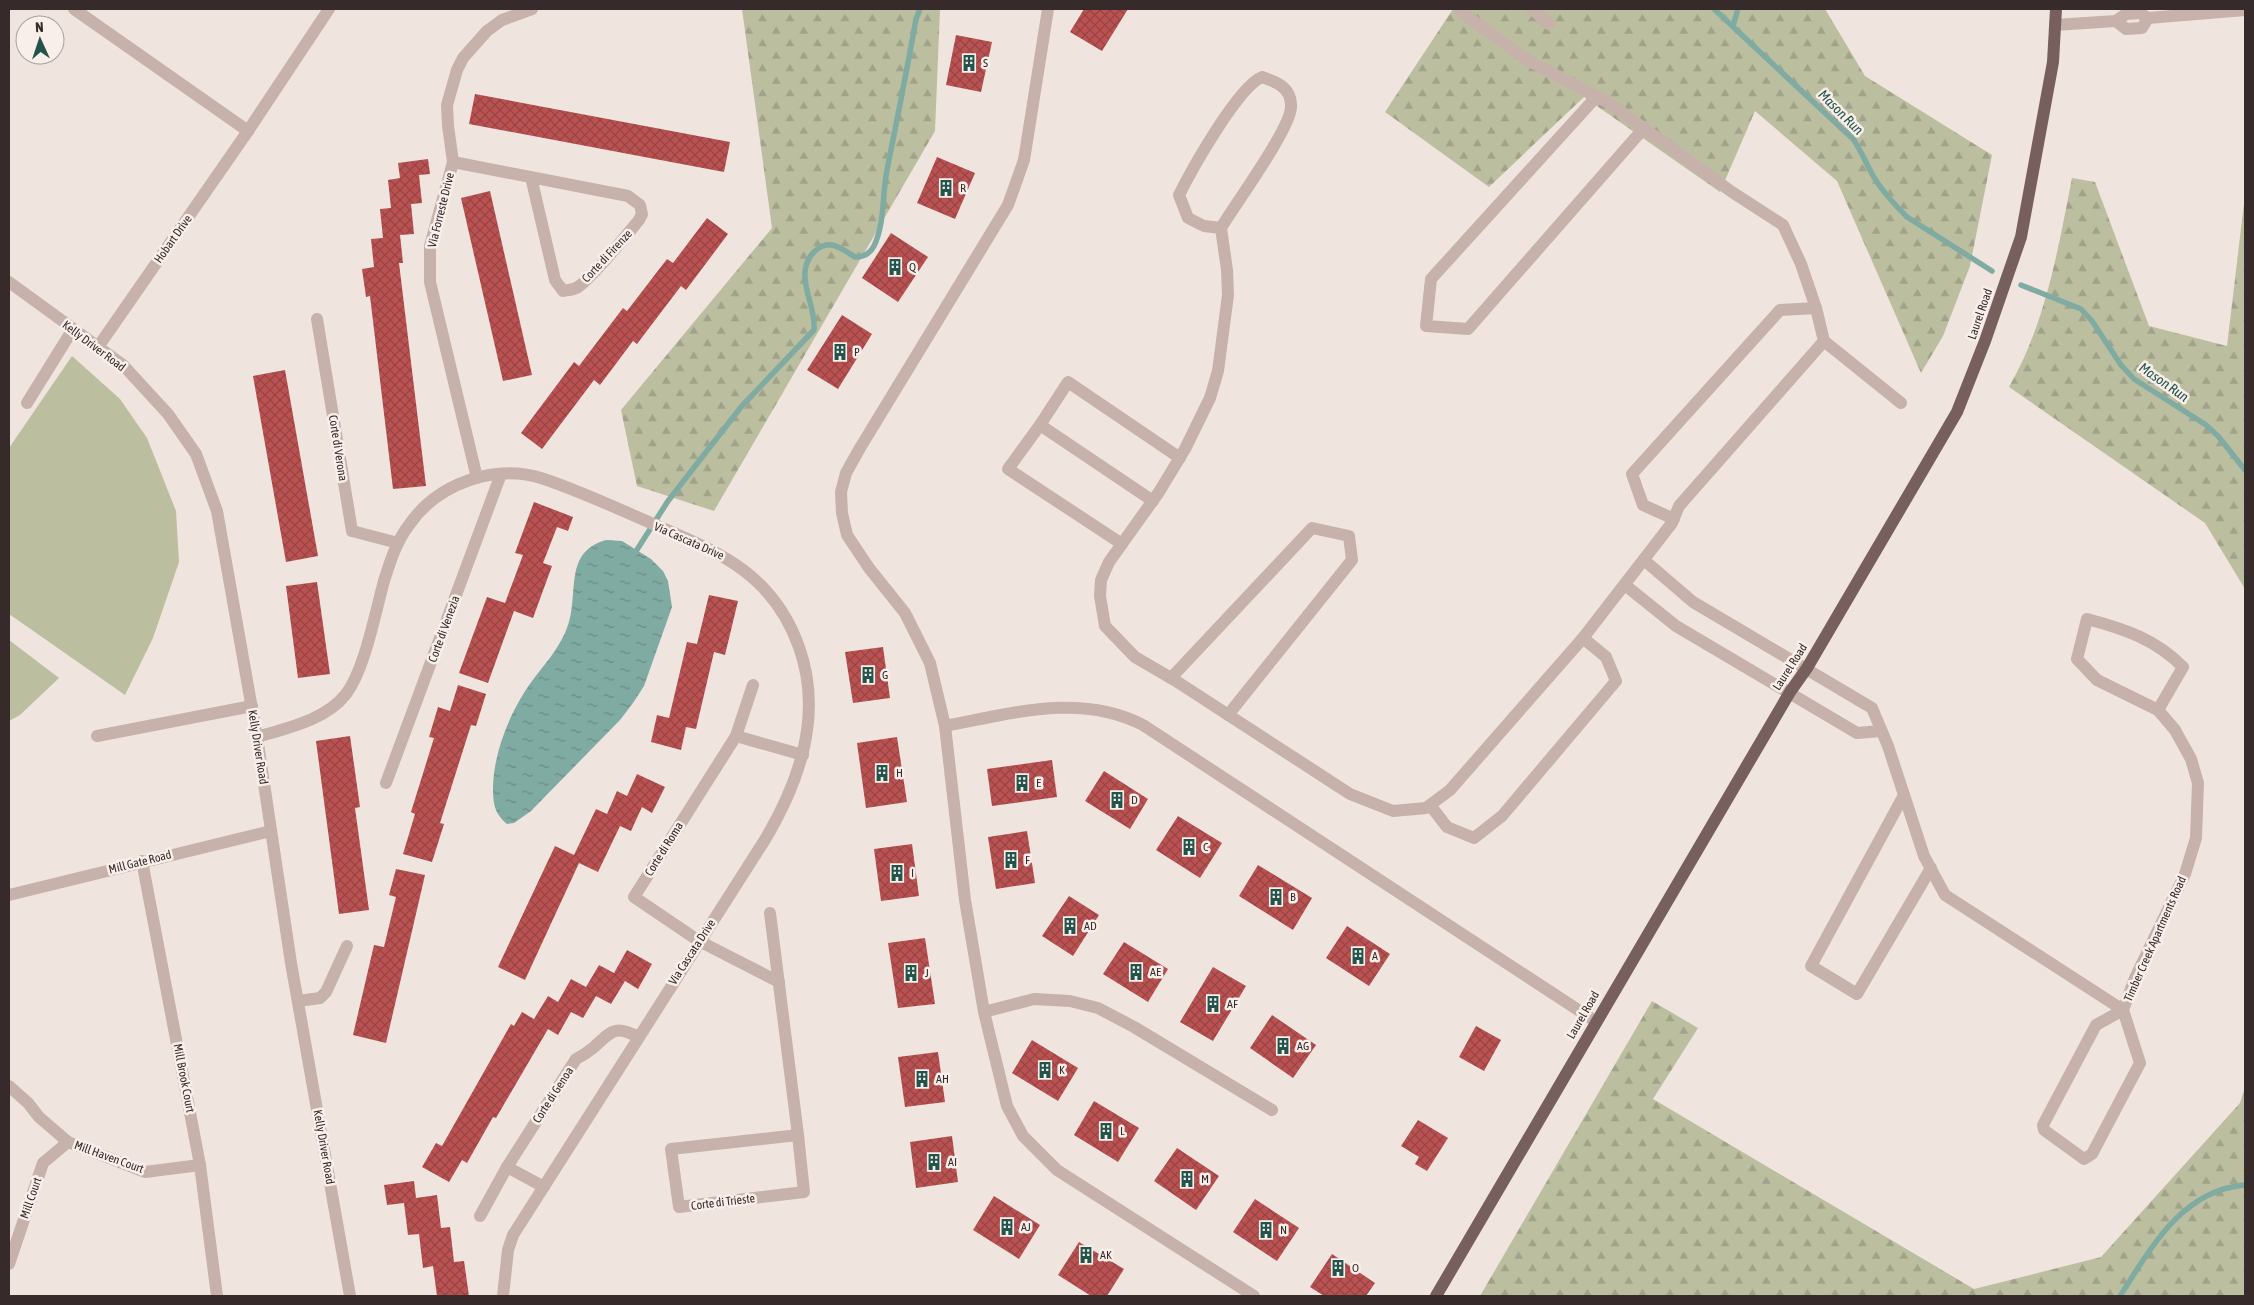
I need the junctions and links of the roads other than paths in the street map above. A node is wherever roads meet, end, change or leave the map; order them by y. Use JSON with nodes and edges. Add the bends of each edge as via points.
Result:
{"nodes":[{"id":1,"x":74,"y":9,"type":"edge"},
{"id":2,"x":329,"y":9,"type":"edge"},
{"id":3,"x":532,"y":9,"type":"edge"},
{"id":4,"x":1048,"y":9,"type":"edge"},
{"id":5,"x":1463,"y":9,"type":"edge"},
{"id":6,"x":1532,"y":9,"type":"edge"},
{"id":7,"x":2056,"y":9,"type":"edge"},
{"id":8,"x":2245,"y":10,"type":"edge"},
{"id":9,"x":2111,"y":17,"type":"edge"},
{"id":10,"x":1548,"y":24,"type":"dead end"},
{"id":11,"x":2055,"y":25,"type":"junction"},
{"id":12,"x":1597,"y":96,"type":"junction"},
{"id":13,"x":1644,"y":128,"type":"junction"},
{"id":14,"x":248,"y":131,"type":"junction"},
{"id":15,"x":453,"y":162,"type":"junction"},
{"id":16,"x":531,"y":177,"type":"junction"},
{"id":17,"x":1220,"y":228,"type":"junction"},
{"id":18,"x":9,"y":282,"type":"edge"},
{"id":19,"x":1816,"y":308,"type":"junction"},
{"id":20,"x":317,"y":319,"type":"dead end"},
{"id":21,"x":73,"y":329,"type":"junction"},
{"id":22,"x":1824,"y":341,"type":"junction"},
{"id":23,"x":98,"y":347,"type":"junction"},
{"id":24,"x":26,"y":403,"type":"dead end"},
{"id":25,"x":1901,"y":403,"type":"dead end"},
{"id":26,"x":1040,"y":425,"type":"junction"},
{"id":27,"x":1180,"y":458,"type":"junction"},
{"id":28,"x":501,"y":474,"type":"junction"},
{"id":29,"x":478,"y":478,"type":"junction"},
{"id":30,"x":1153,"y":501,"type":"junction"},
{"id":31,"x":1674,"y":518,"type":"junction"},
{"id":32,"x":398,"y":542,"type":"junction"},
{"id":33,"x":1122,"y":544,"type":"junction"},
{"id":34,"x":1644,"y":560,"type":"junction"},
{"id":35,"x":1625,"y":585,"type":"junction"},
{"id":36,"x":1583,"y":638,"type":"junction"},
{"id":37,"x":1807,"y":668,"type":"junction"},
{"id":38,"x":1171,"y":678,"type":"junction"},
{"id":39,"x":753,"y":685,"type":"dead end"},
{"id":40,"x":1790,"y":692,"type":"junction"},
{"id":41,"x":252,"y":706,"type":"junction"},
{"id":42,"x":2158,"y":710,"type":"junction"},
{"id":43,"x":1228,"y":715,"type":"junction"},
{"id":44,"x":944,"y":726,"type":"junction"},
{"id":45,"x":1881,"y":731,"type":"junction"},
{"id":46,"x":97,"y":736,"type":"dead end"},
{"id":47,"x":736,"y":736,"type":"junction"},
{"id":48,"x":257,"y":738,"type":"junction"},
{"id":49,"x":804,"y":754,"type":"junction"},
{"id":50,"x":386,"y":783,"type":"dead end"},
{"id":51,"x":1904,"y":795,"type":"junction"},
{"id":52,"x":1430,"y":806,"type":"junction"},
{"id":53,"x":271,"y":831,"type":"junction"},
{"id":54,"x":142,"y":861,"type":"junction"},
{"id":55,"x":1931,"y":868,"type":"junction"},
{"id":56,"x":9,"y":895,"type":"edge"},
{"id":57,"x":770,"y":914,"type":"dead end"},
{"id":58,"x":699,"y":941,"type":"junction"},
{"id":59,"x":348,"y":946,"type":"dead end"},
{"id":60,"x":779,"y":982,"type":"junction"},
{"id":61,"x":298,"y":1001,"type":"junction"},
{"id":62,"x":2123,"y":1010,"type":"junction"},
{"id":63,"x":984,"y":1012,"type":"junction"},
{"id":64,"x":1595,"y":1021,"type":"junction"},
{"id":65,"x":638,"y":1037,"type":"junction"},
{"id":66,"x":9,"y":1086,"type":"edge"},
{"id":67,"x":1272,"y":1110,"type":"dead end"},
{"id":68,"x":798,"y":1135,"type":"junction"},
{"id":69,"x":68,"y":1142,"type":"junction"},
{"id":70,"x":200,"y":1165,"type":"junction"},
{"id":71,"x":507,"y":1167,"type":"junction"},
{"id":72,"x":544,"y":1187,"type":"junction"},
{"id":73,"x":480,"y":1216,"type":"dead end"},
{"id":74,"x":9,"y":1264,"type":"edge"},
{"id":75,"x":217,"y":1296,"type":"edge"},
{"id":76,"x":350,"y":1296,"type":"edge"},
{"id":77,"x":502,"y":1296,"type":"edge"},
{"id":78,"x":1254,"y":1296,"type":"edge"},
{"id":79,"x":1436,"y":1296,"type":"edge"}],
"edges":[{"from":1,"to":14,"type":"street"},
{"from":2,"to":14,"type":"street","name":"Hobart Drive"},
{"from":3,"to":15,"type":"street","name":"Via Forreste Drive","via":[[502,20],[487,31],[460,64],[447,105]]},
{"from":4,"to":44,"type":"street","via":[[1024,160],[1008,205],[860,448],[846,473],[841,492],[847,535],[909,621],[930,663]]},
{"from":5,"to":12,"type":"street","via":[[1461,12],[1529,61]]},
{"from":6,"to":10,"type":"street"},
{"from":7,"to":11,"type":"main road","name":"Laurel Road"},
{"from":8,"to":9,"type":"street","via":[[2148,18],[2142,28],[2126,29]]},
{"from":9,"to":11,"type":"street"},
{"from":11,"to":37,"type":"main road","name":"Laurel Road","via":[[2052,62],[2021,237],[1985,341],[1957,412]]},
{"from":12,"to":13,"type":"street"},
{"from":12,"to":13,"type":"street","via":[[1431,279],[1426,326],[1468,329]]},
{"from":13,"to":19,"type":"street","via":[[1783,225]]},
{"from":14,"to":23,"type":"street","name":"Hobart Drive"},
{"from":15,"to":16,"type":"street","name":"Corte di Firenze"},
{"from":15,"to":29,"type":"street","name":"Via Forreste Drive","via":[[434,227],[428,265]]},
{"from":16,"to":16,"type":"street","name":"Corte di Firenze","via":[[628,196],[640,205],[642,214],[632,228],[590,274],[570,290],[562,290],[554,280]]},
{"from":17,"to":17,"type":"street","via":[[1284,129],[1292,107],[1287,90],[1279,83],[1262,77],[1252,81],[1221,124],[1179,196],[1188,218],[1204,226]]},
{"from":17,"to":27,"type":"street","via":[[1228,295],[1218,371],[1210,398]]},
{"from":18,"to":21,"type":"street","name":"Kelly Driver Road"},
{"from":19,"to":22,"type":"street"},
{"from":19,"to":31,"type":"street","via":[[1780,310],[1632,474],[1643,505]]},
{"from":20,"to":32,"type":"street","name":"Corte di Verona","via":[[352,531]]},
{"from":21,"to":23,"type":"street","name":"Kelly Driver Road"},
{"from":21,"to":24,"type":"street"},
{"from":22,"to":25,"type":"street"},
{"from":22,"to":31,"type":"street","via":[[1679,506]]},
{"from":23,"to":41,"type":"street","name":"Kelly Driver Road","via":[[122,365],[168,414],[196,454],[217,511]]},
{"from":26,"to":27,"type":"street","via":[[1068,382]]},
{"from":26,"to":30,"type":"street"},
{"from":26,"to":33,"type":"street","via":[[1008,469]]},
{"from":27,"to":30,"type":"street"},
{"from":28,"to":29,"type":"street","name":"Via Cascata Drive"},
{"from":28,"to":49,"type":"street","name":"Via Cascata Drive","via":[[543,479],[719,553],[744,568],[767,591],[786,618],[800,650],[808,702]]},
{"from":28,"to":50,"type":"street","name":"Corte di Venezia"},
{"from":29,"to":32,"type":"street","name":"Via Cascata Drive","via":[[435,497],[408,525]]},
{"from":30,"to":33,"type":"street"},
{"from":31,"to":34,"type":"street"},
{"from":32,"to":48,"type":"street","name":"Via Cascata Drive","via":[[359,670],[345,695],[319,715]]},
{"from":33,"to":38,"type":"street","via":[[1101,580],[1105,626],[1135,657]]},
{"from":34,"to":35,"type":"street"},
{"from":34,"to":37,"type":"street","name":"Timber Creek Apartments Road","via":[[1693,602]]},
{"from":35,"to":36,"type":"street"},
{"from":35,"to":40,"type":"street","via":[[1676,626]]},
{"from":36,"to":52,"type":"street","via":[[1450,790]]},
{"from":36,"to":52,"type":"street","via":[[1606,657],[1616,681],[1502,816],[1474,838],[1447,827]]},
{"from":37,"to":40,"type":"main road","name":"Laurel Road"},
{"from":37,"to":45,"type":"street","name":"Timber Creek Apartments Road","via":[[1872,708]]},
{"from":38,"to":43,"type":"street"},
{"from":38,"to":43,"type":"street","via":[[1312,528],[1349,536],[1352,560]]},
{"from":39,"to":47,"type":"street","name":"Corte di Roma"},
{"from":40,"to":45,"type":"street","via":[[1857,733]]},
{"from":40,"to":64,"type":"main road","name":"Laurel Road"},
{"from":41,"to":46,"type":"street"},
{"from":41,"to":48,"type":"street","name":"Kelly Driver Road"},
{"from":42,"to":42,"type":"street","via":[[2183,667],[2165,649],[2123,629],[2087,619],[2077,660],[2097,680]]},
{"from":42,"to":62,"type":"street","name":"Timber Creek Apartments Road","via":[[2175,730],[2191,760],[2198,783],[2196,838],[2185,874]]},
{"from":43,"to":52,"type":"street","via":[[1350,794],[1393,811]]},
{"from":44,"to":63,"type":"street","via":[[965,900]]},
{"from":44,"to":64,"type":"street","via":[[1047,708],[1079,706],[1126,716]]},
{"from":45,"to":51,"type":"street","name":"Timber Creek Apartments Road"},
{"from":47,"to":49,"type":"street"},
{"from":47,"to":58,"type":"street","name":"Corte di Roma","via":[[634,897]]},
{"from":48,"to":53,"type":"street","name":"Kelly Driver Road"},
{"from":49,"to":58,"type":"street","name":"Via Cascata Drive","via":[[781,813]]},
{"from":51,"to":55,"type":"street","name":"Timber Creek Apartments Road"},
{"from":51,"to":55,"type":"street","via":[[1812,966],[1857,994]]},
{"from":53,"to":54,"type":"street","name":"Mill Gate Road"},
{"from":53,"to":61,"type":"street","name":"Kelly Driver Road"},
{"from":54,"to":56,"type":"street","name":"Mill Gate Road"},
{"from":54,"to":70,"type":"street","name":"Mill Brook Court"},
{"from":55,"to":62,"type":"street","name":"Timber Creek Apartments Road","via":[[1945,894]]},
{"from":57,"to":60,"type":"street","name":"Corte di Trieste"},
{"from":58,"to":60,"type":"street"},
{"from":58,"to":65,"type":"street","name":"Via Cascata Drive"},
{"from":59,"to":61,"type":"street","via":[[326,992],[320,998]]},
{"from":60,"to":68,"type":"street","name":"Corte di Trieste"},
{"from":61,"to":76,"type":"street","name":"Kelly Driver Road"},
{"from":62,"to":62,"type":"street","via":[[2096,1025],[2043,1125],[2044,1130],[2084,1159],[2092,1154],[2140,1063]]},
{"from":63,"to":67,"type":"street","via":[[1034,999],[1070,1001],[1098,1008],[1134,1026]]},
{"from":63,"to":78,"type":"street","via":[[1007,1106],[1023,1136],[1057,1170]]},
{"from":64,"to":79,"type":"main road","name":"Laurel Road"},
{"from":65,"to":71,"type":"street","name":"Corte di Genoa","via":[[622,1030],[615,1031],[576,1060]]},
{"from":65,"to":72,"type":"street","name":"Via Cascata Drive"},
{"from":66,"to":69,"type":"street","name":"Mill Haven Court","via":[[28,1102],[39,1118]]},
{"from":68,"to":68,"type":"street","name":"Corte di Trieste","via":[[804,1192],[679,1207],[672,1150]]},
{"from":69,"to":70,"type":"street","name":"Mill Haven Court","via":[[145,1172]]},
{"from":69,"to":74,"type":"street","name":"Mill Court","via":[[43,1163]]},
{"from":70,"to":75,"type":"street","name":"Mill Brook Court"},
{"from":71,"to":72,"type":"street"},
{"from":71,"to":73,"type":"street","name":"Corte di Genoa"},
{"from":72,"to":77,"type":"street","name":"Via Cascata Drive","via":[[513,1235]]}]}
